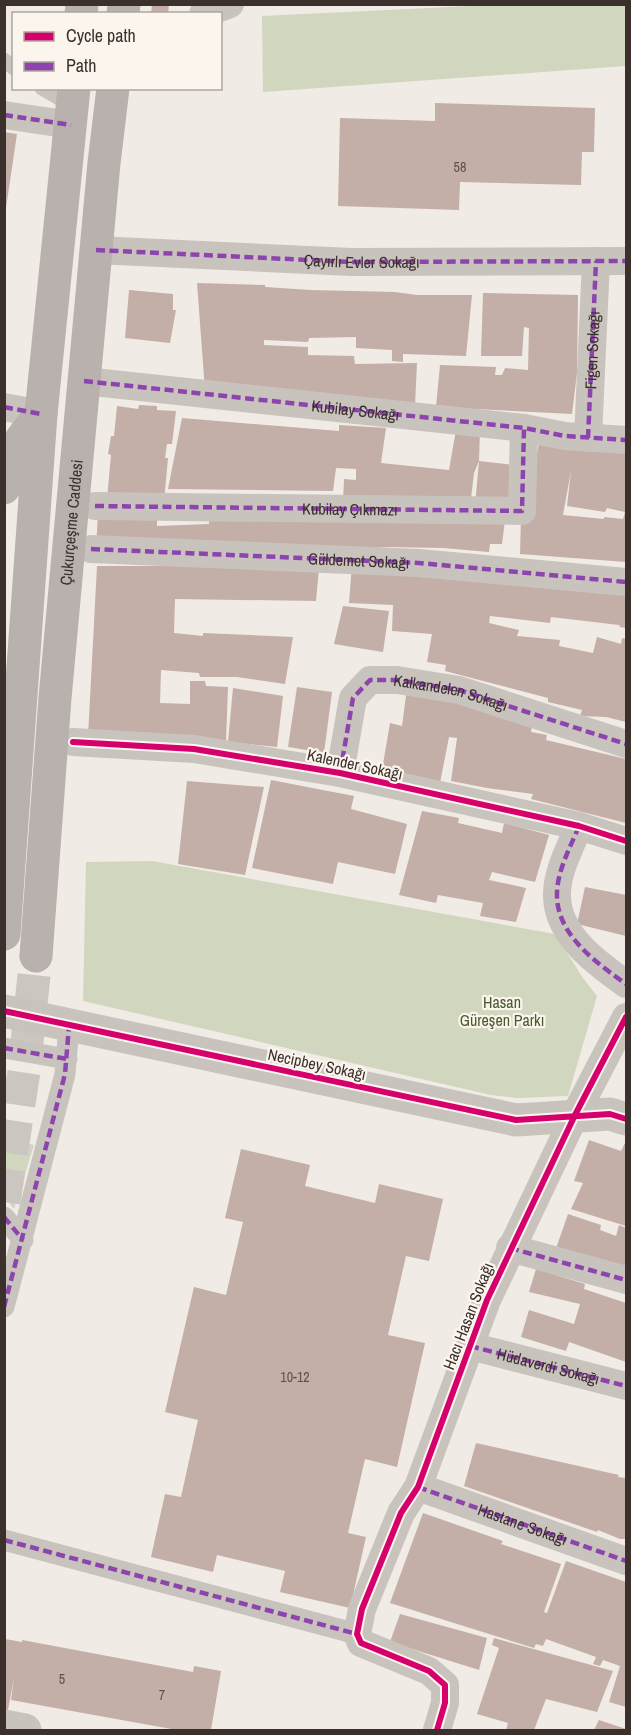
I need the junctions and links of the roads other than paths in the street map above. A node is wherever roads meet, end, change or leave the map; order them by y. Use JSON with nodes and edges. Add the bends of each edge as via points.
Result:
{"nodes":[{"id":1,"x":231,"y":5,"type":"edge"},
{"id":2,"x":209,"y":12,"type":"edge"},
{"id":3,"x":45,"y":90,"type":"edge"},
{"id":4,"x":113,"y":90,"type":"edge"},
{"id":5,"x":72,"y":106,"type":"edge"},
{"id":6,"x":4,"y":115,"type":"edge"},
{"id":7,"x":96,"y":250,"type":"junction"},
{"id":8,"x":596,"y":261,"type":"junction"},
{"id":9,"x":627,"y":261,"type":"edge"},
{"id":10,"x":84,"y":381,"type":"junction"},
{"id":11,"x":4,"y":407,"type":"edge"},
{"id":12,"x":41,"y":414,"type":"junction"},
{"id":13,"x":524,"y":428,"type":"junction"},
{"id":14,"x":588,"y":438,"type":"junction"},
{"id":15,"x":627,"y":440,"type":"edge"},
{"id":16,"x":4,"y":488,"type":"edge"},
{"id":17,"x":95,"y":506,"type":"dead end"},
{"id":18,"x":90,"y":549,"type":"dead end"},
{"id":19,"x":627,"y":582,"type":"edge"},
{"id":20,"x":73,"y":742,"type":"dead end"},
{"id":21,"x":627,"y":744,"type":"edge"},
{"id":22,"x":340,"y":773,"type":"junction"},
{"id":23,"x":579,"y":826,"type":"junction"},
{"id":24,"x":627,"y":841,"type":"edge"},
{"id":25,"x":4,"y":934,"type":"edge"},
{"id":26,"x":36,"y":956,"type":"tunnel mouth"},
{"id":27,"x":627,"y":984,"type":"edge"},
{"id":28,"x":4,"y":1011,"type":"edge"},
{"id":29,"x":627,"y":1017,"type":"edge"},
{"id":30,"x":69,"y":1026,"type":"junction"},
{"id":31,"x":4,"y":1048,"type":"edge"},
{"id":32,"x":67,"y":1059,"type":"junction"},
{"id":33,"x":575,"y":1115,"type":"junction"},
{"id":34,"x":627,"y":1119,"type":"edge"},
{"id":35,"x":4,"y":1216,"type":"edge"},
{"id":36,"x":24,"y":1240,"type":"junction"},
{"id":37,"x":510,"y":1248,"type":"junction"},
{"id":38,"x":627,"y":1280,"type":"edge"},
{"id":39,"x":4,"y":1307,"type":"edge"},
{"id":40,"x":470,"y":1346,"type":"junction"},
{"id":41,"x":627,"y":1386,"type":"edge"},
{"id":42,"x":418,"y":1486,"type":"junction"},
{"id":43,"x":4,"y":1540,"type":"edge"},
{"id":44,"x":627,"y":1560,"type":"edge"},
{"id":45,"x":357,"y":1634,"type":"junction"},
{"id":46,"x":4,"y":1726,"type":"edge"},
{"id":47,"x":25,"y":1731,"type":"edge"},
{"id":48,"x":437,"y":1731,"type":"edge"}],
"edges":[{"from":1,"to":2,"type":"street"},
{"from":3,"to":5,"type":"lane"},
{"from":4,"to":7,"type":"main road","name":"Çukurçeşme Caddesi"},
{"from":5,"to":6,"type":"street"},
{"from":5,"to":12,"type":"main road"},
{"from":7,"to":8,"type":"street","name":"Çayırlı Evler Sokağı","via":[[352,262]]},
{"from":7,"to":10,"type":"main road","name":"Çukurçeşme Caddesi"},
{"from":8,"to":9,"type":"street","name":"Çayırlı Evler Sokağı"},
{"from":8,"to":14,"type":"street","name":"Figen Sokağı"},
{"from":10,"to":13,"type":"street","name":"Kubilay Sokağı"},
{"from":10,"to":26,"type":"main road","name":"Çukurçeşme Caddesi"},
{"from":11,"to":12,"type":"street"},
{"from":12,"to":16,"type":"main road","via":[[19,441],[9,461]]},
{"from":12,"to":25,"type":"main road"},
{"from":13,"to":14,"type":"street","name":"Kubilay Sokağı"},
{"from":13,"to":17,"type":"street","name":"Kubilay Çıkmazı","via":[[522,511]]},
{"from":14,"to":15,"type":"street","name":"Kubilay Sokağı"},
{"from":18,"to":19,"type":"street","name":"Güldemet Sokağı","via":[[419,563]]},
{"from":20,"to":22,"type":"street","name":"Kalender Sokağı","via":[[194,749]]},
{"from":21,"to":22,"type":"street","name":"Kalkandelen Sokağı","via":[[459,690],[397,680],[370,680],[353,698]]},
{"from":22,"to":23,"type":"street","name":"Kalender Sokağı"},
{"from":23,"to":24,"type":"street","name":"Kalender Sokağı"},
{"from":23,"to":27,"type":"street","via":[[562,869],[557,897],[564,926],[603,968]]},
{"from":28,"to":30,"type":"street","name":"Necipbey Sokağı"},
{"from":29,"to":33,"type":"street","name":"Hacı Hasan Sokağı"},
{"from":30,"to":32,"type":"street"},
{"from":30,"to":33,"type":"street","name":"Necipbey Sokağı","via":[[516,1120]]},
{"from":31,"to":32,"type":"street"},
{"from":32,"to":36,"type":"street"},
{"from":33,"to":34,"type":"street","name":"Necipbey Sokağı","via":[[610,1114]]},
{"from":33,"to":37,"type":"street","name":"Hacı Hasan Sokağı"},
{"from":35,"to":36,"type":"street"},
{"from":36,"to":39,"type":"street"},
{"from":37,"to":38,"type":"street"},
{"from":37,"to":40,"type":"street","name":"Hacı Hasan Sokağı"},
{"from":40,"to":41,"type":"street","name":"Hüdaverdi Sokağı"},
{"from":40,"to":42,"type":"street","name":"Hacı Hasan Sokağı"},
{"from":42,"to":44,"type":"street","name":"Hastane Sokağı"},
{"from":42,"to":45,"type":"street","name":"Hacı Hasan Sokağı","via":[[401,1513],[362,1610]]},
{"from":43,"to":45,"type":"street"},
{"from":45,"to":48,"type":"street","via":[[361,1643],[429,1671],[445,1685],[445,1704]]},
{"from":46,"to":47,"type":"street"}]}
